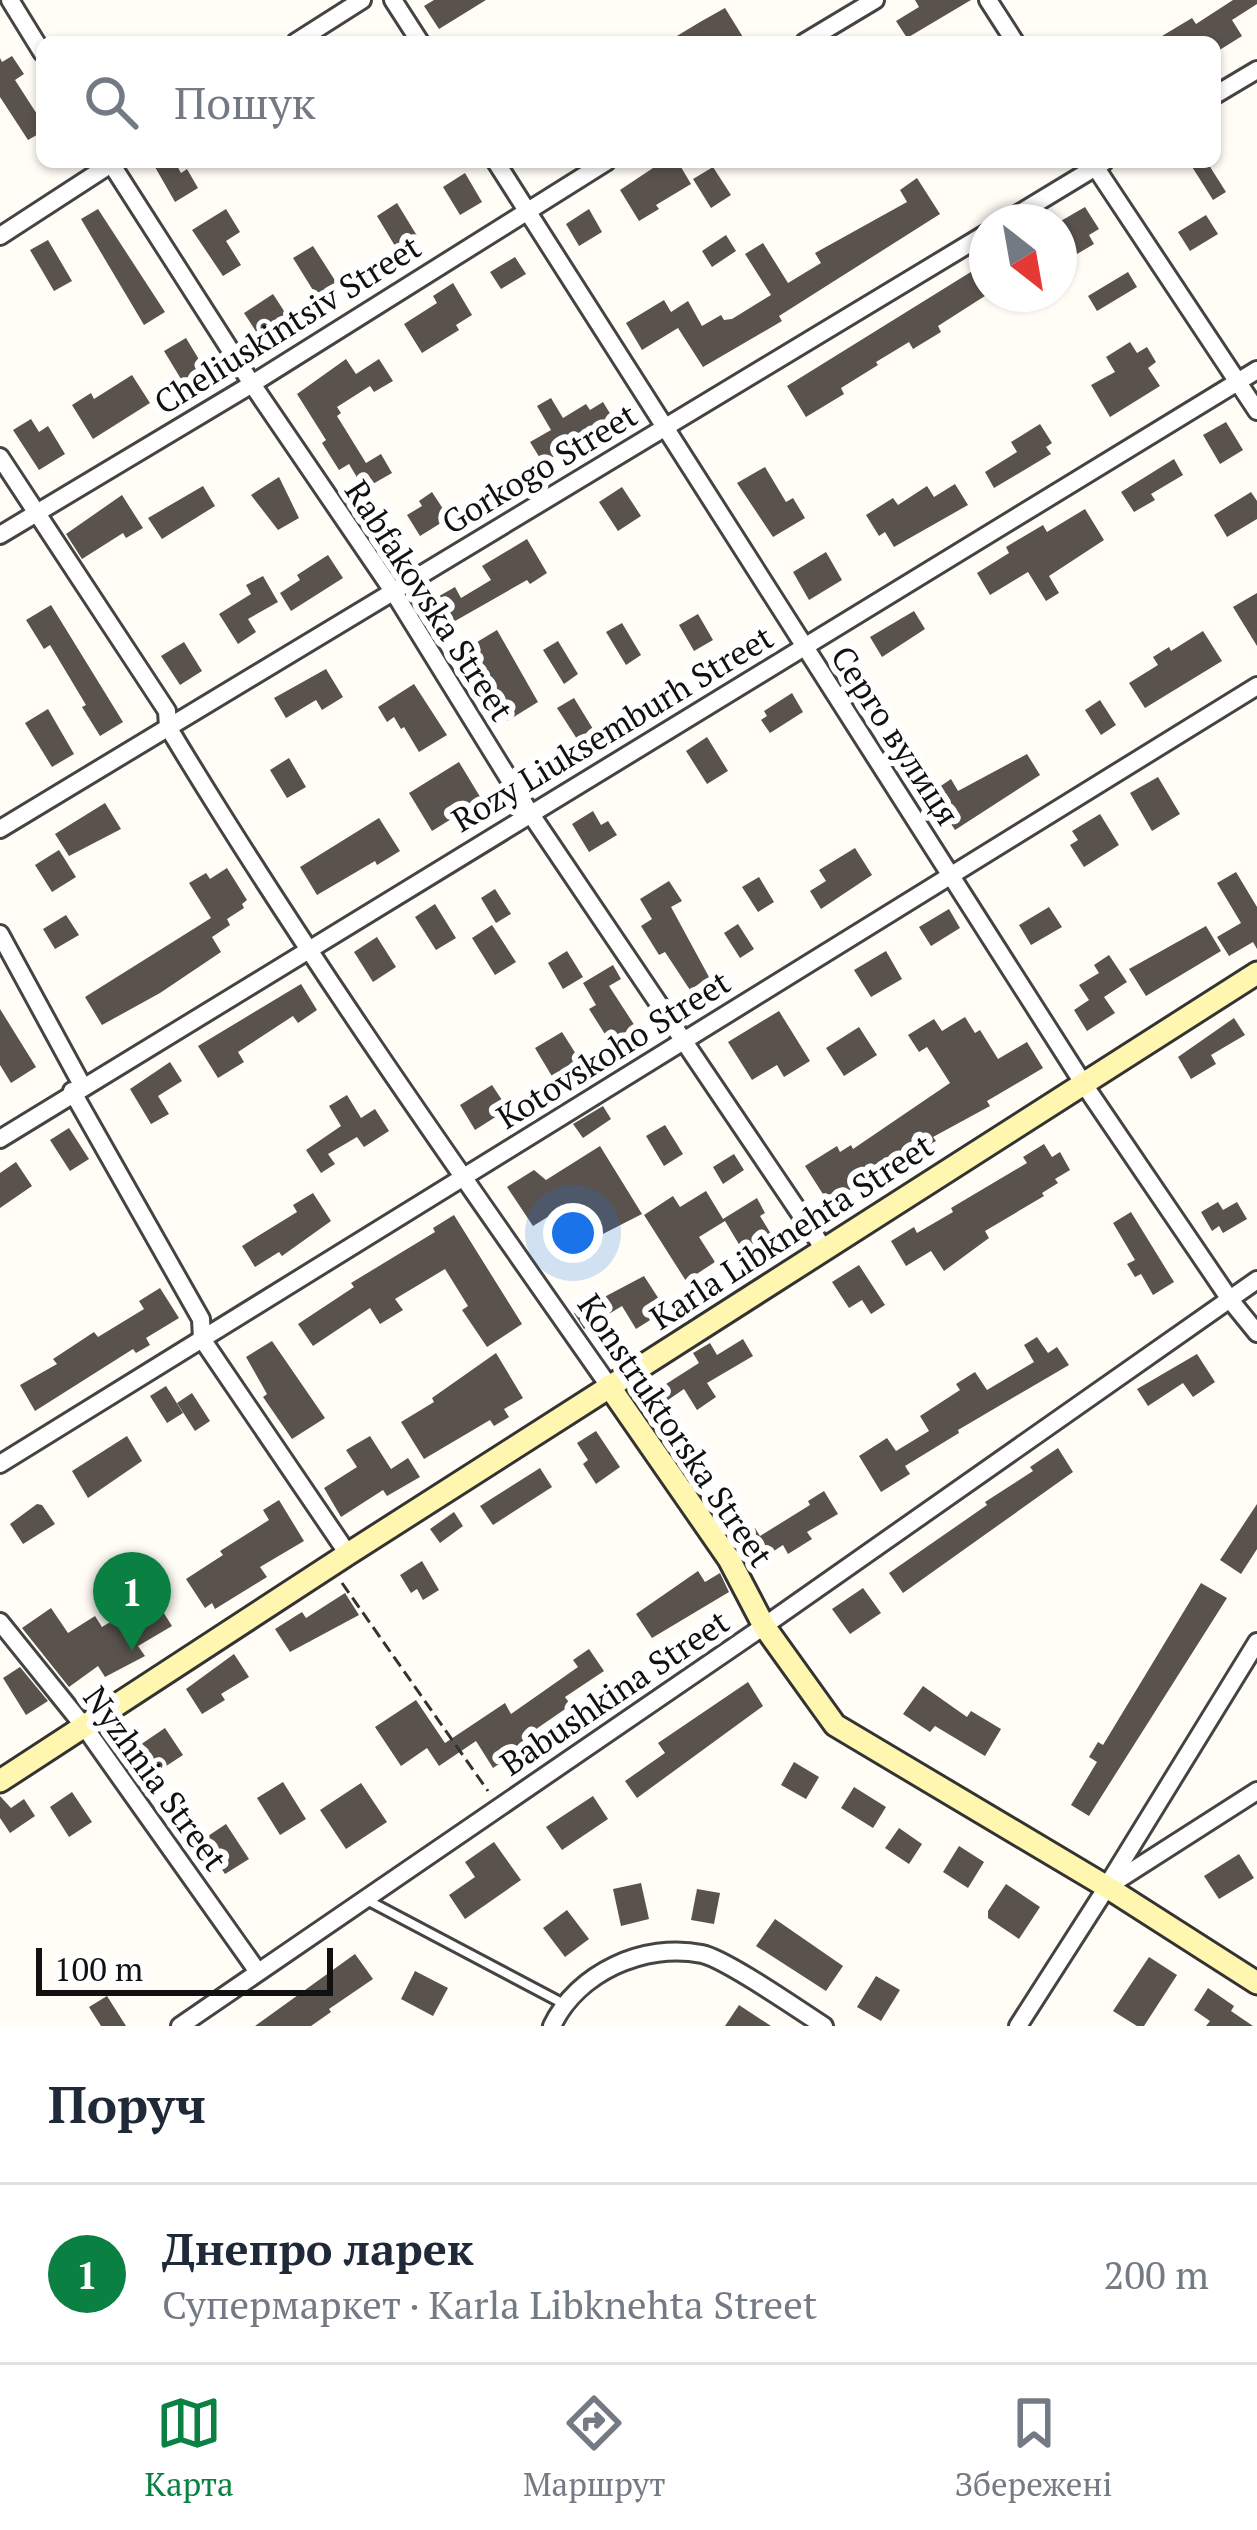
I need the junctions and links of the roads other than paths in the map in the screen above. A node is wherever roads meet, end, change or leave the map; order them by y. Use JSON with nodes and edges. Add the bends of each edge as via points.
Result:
{"nodes":[{"id":1,"x":10,"y":0,"type":"edge"},
{"id":2,"x":362,"y":0,"type":"edge"},
{"id":3,"x":393,"y":0,"type":"edge"},
{"id":4,"x":875,"y":0,"type":"edge"},
{"id":5,"x":988,"y":0,"type":"edge"},
{"id":6,"x":305,"y":36,"type":"edge"},
{"id":7,"x":416,"y":36,"type":"edge"},
{"id":8,"x":815,"y":36,"type":"edge"},
{"id":9,"x":1011,"y":36,"type":"edge"},
{"id":10,"x":36,"y":42,"type":"edge"},
{"id":11,"x":1257,"y":70,"type":"edge"},
{"id":12,"x":1221,"y":91,"type":"edge"},
{"id":13,"x":104,"y":168,"type":"edge"},
{"id":14,"x":115,"y":168,"type":"edge"},
{"id":15,"x":500,"y":168,"type":"edge"},
{"id":16,"x":596,"y":168,"type":"edge"},
{"id":17,"x":1091,"y":168,"type":"edge"},
{"id":18,"x":1100,"y":168,"type":"edge"},
{"id":19,"x":1034,"y":204,"type":"edge"},
{"id":20,"x":526,"y":210,"type":"junction"},
{"id":21,"x":0,"y":236,"type":"edge"},
{"id":22,"x":969,"y":244,"type":"edge"},
{"id":23,"x":1257,"y":370,"type":"edge"},
{"id":24,"x":1238,"y":382,"type":"junction"},
{"id":25,"x":252,"y":384,"type":"junction"},
{"id":26,"x":1257,"y":411,"type":"edge"},
{"id":27,"x":664,"y":428,"type":"junction"},
{"id":28,"x":0,"y":457,"type":"edge"},
{"id":29,"x":35,"y":511,"type":"junction"},
{"id":30,"x":0,"y":535,"type":"edge"},
{"id":31,"x":393,"y":591,"type":"junction"},
{"id":32,"x":802,"y":647,"type":"junction"},
{"id":33,"x":1257,"y":686,"type":"edge"},
{"id":34,"x":168,"y":727,"type":"junction"},
{"id":35,"x":530,"y":813,"type":"junction"},
{"id":36,"x":0,"y":829,"type":"edge"},
{"id":37,"x":952,"y":875,"type":"junction"},
{"id":38,"x":0,"y":934,"type":"edge"},
{"id":39,"x":310,"y":947,"type":"junction"},
{"id":40,"x":1257,"y":974,"type":"edge"},
{"id":41,"x":685,"y":1040,"type":"junction"},
{"id":42,"x":1083,"y":1083,"type":"junction"},
{"id":43,"x":77,"y":1088,"type":"junction"},
{"id":44,"x":0,"y":1139,"type":"edge"},
{"id":45,"x":463,"y":1177,"type":"junction"},
{"id":46,"x":824,"y":1249,"type":"junction"},
{"id":47,"x":1257,"y":1280,"type":"edge"},
{"id":48,"x":1231,"y":1301,"type":"junction"},
{"id":49,"x":1257,"y":1333,"type":"edge"},
{"id":50,"x":202,"y":1339,"type":"junction"},
{"id":51,"x":609,"y":1387,"type":"junction"},
{"id":52,"x":0,"y":1464,"type":"edge"},
{"id":53,"x":339,"y":1560,"type":"junction"},
{"id":54,"x":0,"y":1622,"type":"edge"},
{"id":55,"x":764,"y":1626,"type":"junction"},
{"id":56,"x":1257,"y":1642,"type":"edge"},
{"id":57,"x":83,"y":1725,"type":"junction"},
{"id":58,"x":0,"y":1781,"type":"edge"},
{"id":59,"x":1257,"y":1791,"type":"edge"},
{"id":60,"x":1107,"y":1887,"type":"junction"},
{"id":61,"x":365,"y":1899,"type":"junction"},
{"id":62,"x":258,"y":1972,"type":"junction"},
{"id":63,"x":1257,"y":1983,"type":"edge"},
{"id":64,"x":562,"y":2003,"type":"junction"},
{"id":65,"x":180,"y":2026,"type":"edge"},
{"id":66,"x":552,"y":2026,"type":"edge"},
{"id":67,"x":824,"y":2026,"type":"edge"},
{"id":68,"x":1018,"y":2026,"type":"edge"}],
"edges":[{"from":1,"to":10,"type":"street"},
{"from":2,"to":6,"type":"street"},
{"from":3,"to":7,"type":"street"},
{"from":4,"to":8,"type":"street"},
{"from":5,"to":9,"type":"street"},
{"from":11,"to":12,"type":"street"},
{"from":13,"to":21,"type":"street"},
{"from":14,"to":25,"type":"street","name":"Rabfakovska Street"},
{"from":15,"to":20,"type":"street","name":"Серго вулиця"},
{"from":16,"to":20,"type":"street","name":"Cheliuskintsiv Street"},
{"from":17,"to":19,"type":"street"},
{"from":18,"to":24,"type":"street"},
{"from":20,"to":25,"type":"street","name":"Cheliuskintsiv Street"},
{"from":20,"to":27,"type":"street","name":"Серго вулиця"},
{"from":22,"to":27,"type":"street","name":"Gorkogo Street"},
{"from":23,"to":24,"type":"street","name":"Rozy Liuksemburh Street"},
{"from":24,"to":26,"type":"street"},
{"from":24,"to":32,"type":"street","name":"Rozy Liuksemburh Street"},
{"from":25,"to":29,"type":"street","name":"Cheliuskintsiv Street"},
{"from":25,"to":31,"type":"street","name":"Rabfakovska Street"},
{"from":27,"to":31,"type":"street","name":"Gorkogo Street"},
{"from":27,"to":32,"type":"street","name":"Серго вулиця"},
{"from":28,"to":29,"type":"street","name":"Konstruktorska Street"},
{"from":29,"to":30,"type":"street","name":"Cheliuskintsiv Street"},
{"from":29,"to":34,"type":"street","name":"Konstruktorska Street","via":[[167,710]]},
{"from":31,"to":34,"type":"street","name":"Gorkogo Street"},
{"from":31,"to":35,"type":"street","name":"Rabfakovska Street"},
{"from":32,"to":35,"type":"street","name":"Rozy Liuksemburh Street"},
{"from":32,"to":37,"type":"street","name":"Серго вулиця"},
{"from":33,"to":37,"type":"street","name":"Kotovskoho Street"},
{"from":34,"to":36,"type":"street","name":"Gorkogo Street"},
{"from":34,"to":39,"type":"street","name":"Konstruktorska Street"},
{"from":35,"to":39,"type":"street","name":"Rozy Liuksemburh Street"},
{"from":35,"to":41,"type":"street","name":"Rabfakovska Street"},
{"from":37,"to":41,"type":"street","name":"Kotovskoho Street"},
{"from":37,"to":42,"type":"street","name":"Серго вулиця"},
{"from":38,"to":43,"type":"street"},
{"from":39,"to":43,"type":"street","name":"Rozy Liuksemburh Street"},
{"from":39,"to":45,"type":"street","name":"Konstruktorska Street"},
{"from":40,"to":42,"type":"street","name":"Karla Libknehta Street"},
{"from":41,"to":45,"type":"street","name":"Kotovskoho Street"},
{"from":41,"to":46,"type":"street","name":"Rabfakovska Street"},
{"from":42,"to":46,"type":"street","name":"Karla Libknehta Street"},
{"from":42,"to":48,"type":"street","name":"Серго вулиця"},
{"from":43,"to":44,"type":"street","name":"Rozy Liuksemburh Street"},
{"from":43,"to":50,"type":"street","via":[[201,1319]]},
{"from":45,"to":50,"type":"street","name":"Kotovskoho Street"},
{"from":45,"to":51,"type":"street","name":"Konstruktorska Street"},
{"from":46,"to":51,"type":"street","name":"Karla Libknehta Street"},
{"from":47,"to":48,"type":"street","name":"Babushkina Street"},
{"from":48,"to":49,"type":"street","name":"Серго вулиця"},
{"from":48,"to":55,"type":"street","name":"Babushkina Street"},
{"from":50,"to":52,"type":"street","name":"Kotovskoho Street"},
{"from":50,"to":53,"type":"street"},
{"from":51,"to":53,"type":"street","name":"Karla Libknehta Street"},
{"from":51,"to":55,"type":"street","name":"Konstruktorska Street","via":[[729,1559]]},
{"from":53,"to":57,"type":"street","name":"Karla Libknehta Street"},
{"from":54,"to":57,"type":"street","name":"Nyzhnia Street"},
{"from":55,"to":60,"type":"street","name":"Konstruktorska Street","via":[[836,1725]]},
{"from":55,"to":61,"type":"street","name":"Babushkina Street"},
{"from":56,"to":60,"type":"street"},
{"from":57,"to":58,"type":"street","name":"Karla Libknehta Street"},
{"from":57,"to":62,"type":"street","name":"Nyzhnia Street"},
{"from":59,"to":60,"type":"street"},
{"from":60,"to":63,"type":"street","name":"Konstruktorska Street"},
{"from":60,"to":68,"type":"street"},
{"from":61,"to":62,"type":"street","name":"Babushkina Street"},
{"from":61,"to":64,"type":"lane"},
{"from":62,"to":65,"type":"street","name":"Babushkina Street"},
{"from":64,"to":66,"type":"street"},
{"from":64,"to":67,"type":"street","via":[[628,1960],[706,1955]]}]}
